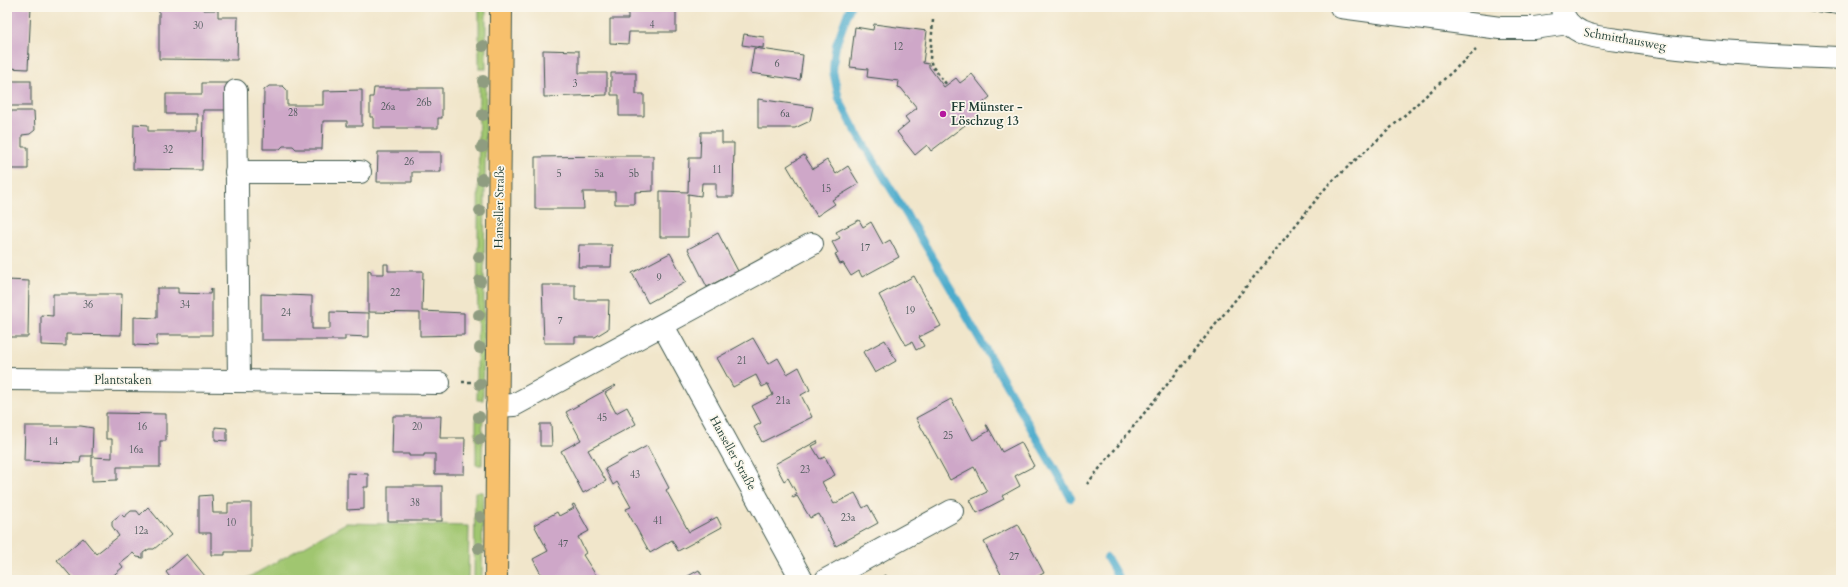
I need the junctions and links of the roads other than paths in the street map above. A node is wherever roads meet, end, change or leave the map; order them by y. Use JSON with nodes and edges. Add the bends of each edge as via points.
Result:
{"nodes":[{"id":1,"x":501,"y":7,"type":"edge"},
{"id":2,"x":1341,"y":7,"type":"edge"},
{"id":3,"x":1565,"y":15,"type":"edge"},
{"id":4,"x":1841,"y":58,"type":"edge"},
{"id":5,"x":236,"y":91,"type":"dead end"},
{"id":6,"x":236,"y":172,"type":"junction"},
{"id":7,"x":360,"y":172,"type":"dead end"},
{"id":8,"x":812,"y":244,"type":"dead end"},
{"id":9,"x":663,"y":326,"type":"junction"},
{"id":10,"x":7,"y":379,"type":"edge"},
{"id":11,"x":239,"y":381,"type":"junction"},
{"id":12,"x":439,"y":383,"type":"dead end"},
{"id":13,"x":497,"y":406,"type":"junction"},
{"id":14,"x":952,"y":511,"type":"dead end"},
{"id":15,"x":496,"y":580,"type":"edge"},
{"id":16,"x":802,"y":580,"type":"edge"},
{"id":17,"x":826,"y":580,"type":"edge"}],
"edges":[{"from":1,"to":13,"type":"main road","name":"Hanseller Straße"},
{"from":2,"to":3,"type":"street","name":"Schmitthausweg","via":[[1500,28],[1534,28]]},
{"from":3,"to":4,"type":"street","name":"Schmitthausweg","via":[[1581,32],[1593,36],[1663,47]]},
{"from":5,"to":6,"type":"street"},
{"from":6,"to":7,"type":"street"},
{"from":6,"to":11,"type":"street"},
{"from":8,"to":9,"type":"street"},
{"from":9,"to":13,"type":"street","via":[[514,405]]},
{"from":9,"to":16,"type":"street","name":"Hanseller Straße"},
{"from":10,"to":11,"type":"street","name":"Plantstaken"},
{"from":11,"to":12,"type":"street","name":"Plantstaken"},
{"from":13,"to":15,"type":"main road","name":"Hanseller Straße"},
{"from":14,"to":17,"type":"street"}]}
